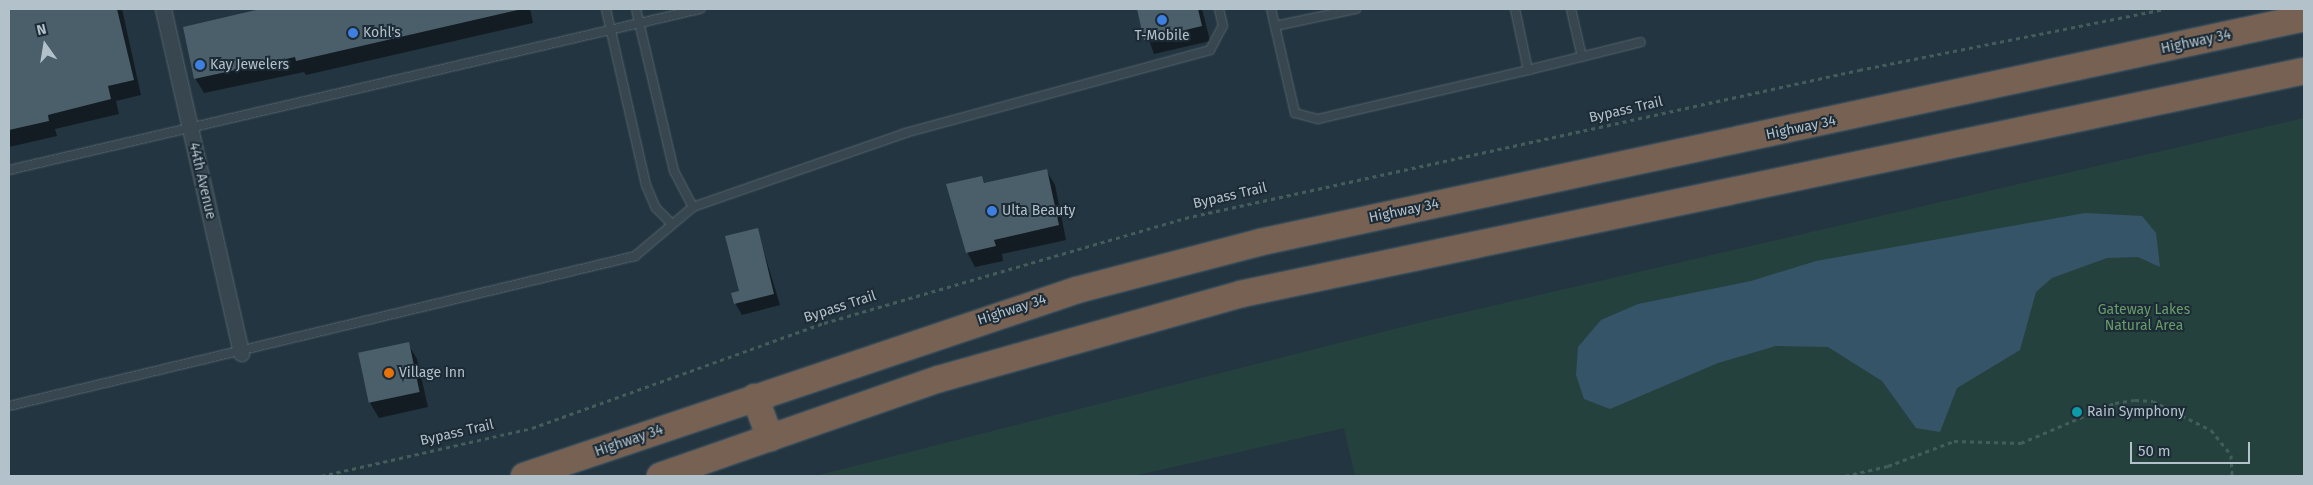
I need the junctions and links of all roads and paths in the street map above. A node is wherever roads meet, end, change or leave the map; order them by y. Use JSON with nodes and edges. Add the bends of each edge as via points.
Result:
{"nodes":[{"id":1,"x":163,"y":9,"type":"edge"},
{"id":2,"x":606,"y":9,"type":"edge"},
{"id":3,"x":636,"y":9,"type":"edge"},
{"id":4,"x":700,"y":9,"type":"edge"},
{"id":5,"x":1219,"y":9,"type":"edge"},
{"id":6,"x":1271,"y":9,"type":"edge"},
{"id":7,"x":1356,"y":9,"type":"edge"},
{"id":8,"x":1515,"y":9,"type":"edge"},
{"id":9,"x":1571,"y":9,"type":"edge"},
{"id":10,"x":2163,"y":9,"type":"edge"},
{"id":11,"x":2304,"y":18,"type":"edge"},
{"id":12,"x":640,"y":24,"type":"junction"},
{"id":13,"x":1275,"y":26,"type":"junction"},
{"id":14,"x":610,"y":30,"type":"junction"},
{"id":15,"x":1641,"y":42,"type":"dead end"},
{"id":16,"x":1582,"y":57,"type":"junction"},
{"id":17,"x":1528,"y":70,"type":"junction"},
{"id":18,"x":2304,"y":71,"type":"edge"},
{"id":19,"x":189,"y":126,"type":"junction"},
{"id":20,"x":9,"y":170,"type":"edge"},
{"id":21,"x":693,"y":207,"type":"junction"},
{"id":22,"x":671,"y":223,"type":"junction"},
{"id":23,"x":241,"y":353,"type":"junction"},
{"id":24,"x":755,"y":397,"type":"junction"},
{"id":25,"x":9,"y":406,"type":"edge"},
{"id":26,"x":770,"y":438,"type":"junction"},
{"id":27,"x":321,"y":476,"type":"edge"},
{"id":28,"x":524,"y":476,"type":"edge"},
{"id":29,"x":660,"y":476,"type":"edge"},
{"id":30,"x":1845,"y":476,"type":"edge"},
{"id":31,"x":2232,"y":476,"type":"edge"}],
"edges":[{"from":1,"to":19,"type":"street","name":"44th Avenue"},
{"from":2,"to":14,"type":"lane"},
{"from":3,"to":12,"type":"lane"},
{"from":4,"to":12,"type":"lane"},
{"from":5,"to":21,"type":"lane","via":[[1223,26],[1210,50],[904,133]]},
{"from":6,"to":13,"type":"lane"},
{"from":7,"to":13,"type":"lane"},
{"from":8,"to":17,"type":"lane"},
{"from":9,"to":16,"type":"lane"},
{"from":10,"to":27,"type":"path","name":"Bypass Trail","via":[[1859,70],[1184,218],[824,323],[532,428]]},
{"from":11,"to":24,"type":"highway","name":"Highway 34","via":[[1261,242],[1077,290]]},
{"from":12,"to":14,"type":"lane"},
{"from":12,"to":21,"type":"lane","via":[[674,170]]},
{"from":13,"to":17,"type":"lane","via":[[1295,112],[1318,119]]},
{"from":14,"to":19,"type":"lane"},
{"from":14,"to":22,"type":"lane","via":[[646,185],[656,208]]},
{"from":15,"to":16,"type":"lane"},
{"from":16,"to":17,"type":"lane"},
{"from":18,"to":26,"type":"highway","via":[[1241,294],[939,379]]},
{"from":19,"to":20,"type":"lane"},
{"from":19,"to":23,"type":"street","name":"44th Avenue"},
{"from":21,"to":22,"type":"lane"},
{"from":22,"to":23,"type":"lane","via":[[651,247],[635,256]]},
{"from":23,"to":25,"type":"lane"},
{"from":24,"to":26,"type":"highway"},
{"from":24,"to":28,"type":"highway","name":"Highway 34"},
{"from":26,"to":29,"type":"highway"},
{"from":30,"to":31,"type":"path","via":[[1888,466],[1954,441],[2021,442],[2115,403],[2135,400],[2153,401],[2211,430],[2231,455]]}]}
